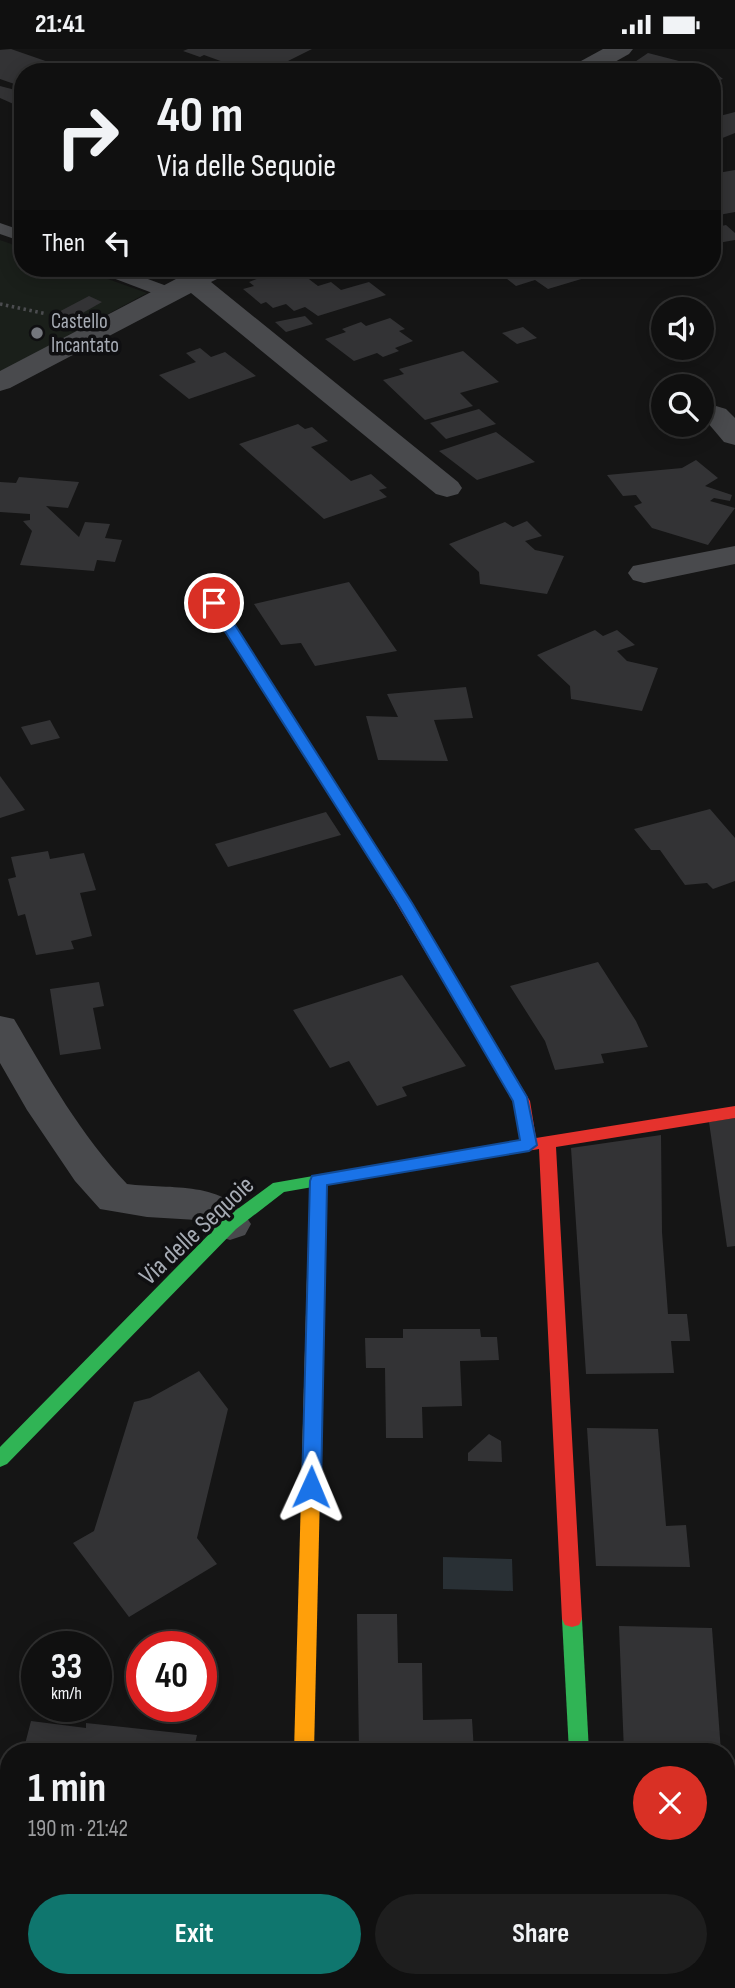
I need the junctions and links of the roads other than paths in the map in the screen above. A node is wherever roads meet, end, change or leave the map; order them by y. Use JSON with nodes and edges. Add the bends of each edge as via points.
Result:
{"nodes":[{"id":1,"x":621,"y":49,"type":"edge"},
{"id":2,"x":595,"y":63,"type":"edge"},
{"id":3,"x":165,"y":277,"type":"edge"},
{"id":4,"x":193,"y":281,"type":"edge"},
{"id":5,"x":0,"y":381,"type":"edge"},
{"id":6,"x":447,"y":488,"type":"dead end"},
{"id":7,"x":735,"y":555,"type":"edge"},
{"id":8,"x":644,"y":573,"type":"dead end"},
{"id":9,"x":214,"y":603,"type":"dead end"},
{"id":10,"x":0,"y":1029,"type":"edge"},
{"id":11,"x":735,"y":1112,"type":"edge"},
{"id":12,"x":547,"y":1142,"type":"junction"},
{"id":13,"x":529,"y":1145,"type":"junction"},
{"id":14,"x":318,"y":1181,"type":"junction"},
{"id":15,"x":230,"y":1224,"type":"junction"},
{"id":16,"x":0,"y":1459,"type":"edge"},
{"id":17,"x":304,"y":1743,"type":"edge"},
{"id":18,"x":579,"y":1743,"type":"edge"}],
"edges":[{"from":1,"to":2,"type":"street"},
{"from":3,"to":4,"type":"lane"},
{"from":4,"to":5,"type":"street"},
{"from":4,"to":6,"type":"street"},
{"from":7,"to":8,"type":"street"},
{"from":9,"to":13,"type":"street","via":[[405,903],[522,1101]]},
{"from":10,"to":15,"type":"street","via":[[61,1130],[115,1198],[207,1205]]},
{"from":11,"to":12,"type":"street","name":"Via delle Sequoie"},
{"from":12,"to":13,"type":"street","name":"Via delle Sequoie"},
{"from":12,"to":18,"type":"street"},
{"from":13,"to":14,"type":"street","name":"Via delle Sequoie"},
{"from":14,"to":15,"type":"street","name":"Via delle Sequoie","via":[[279,1187]]},
{"from":14,"to":17,"type":"street"},
{"from":15,"to":16,"type":"street","name":"Via delle Sequoie"}]}
